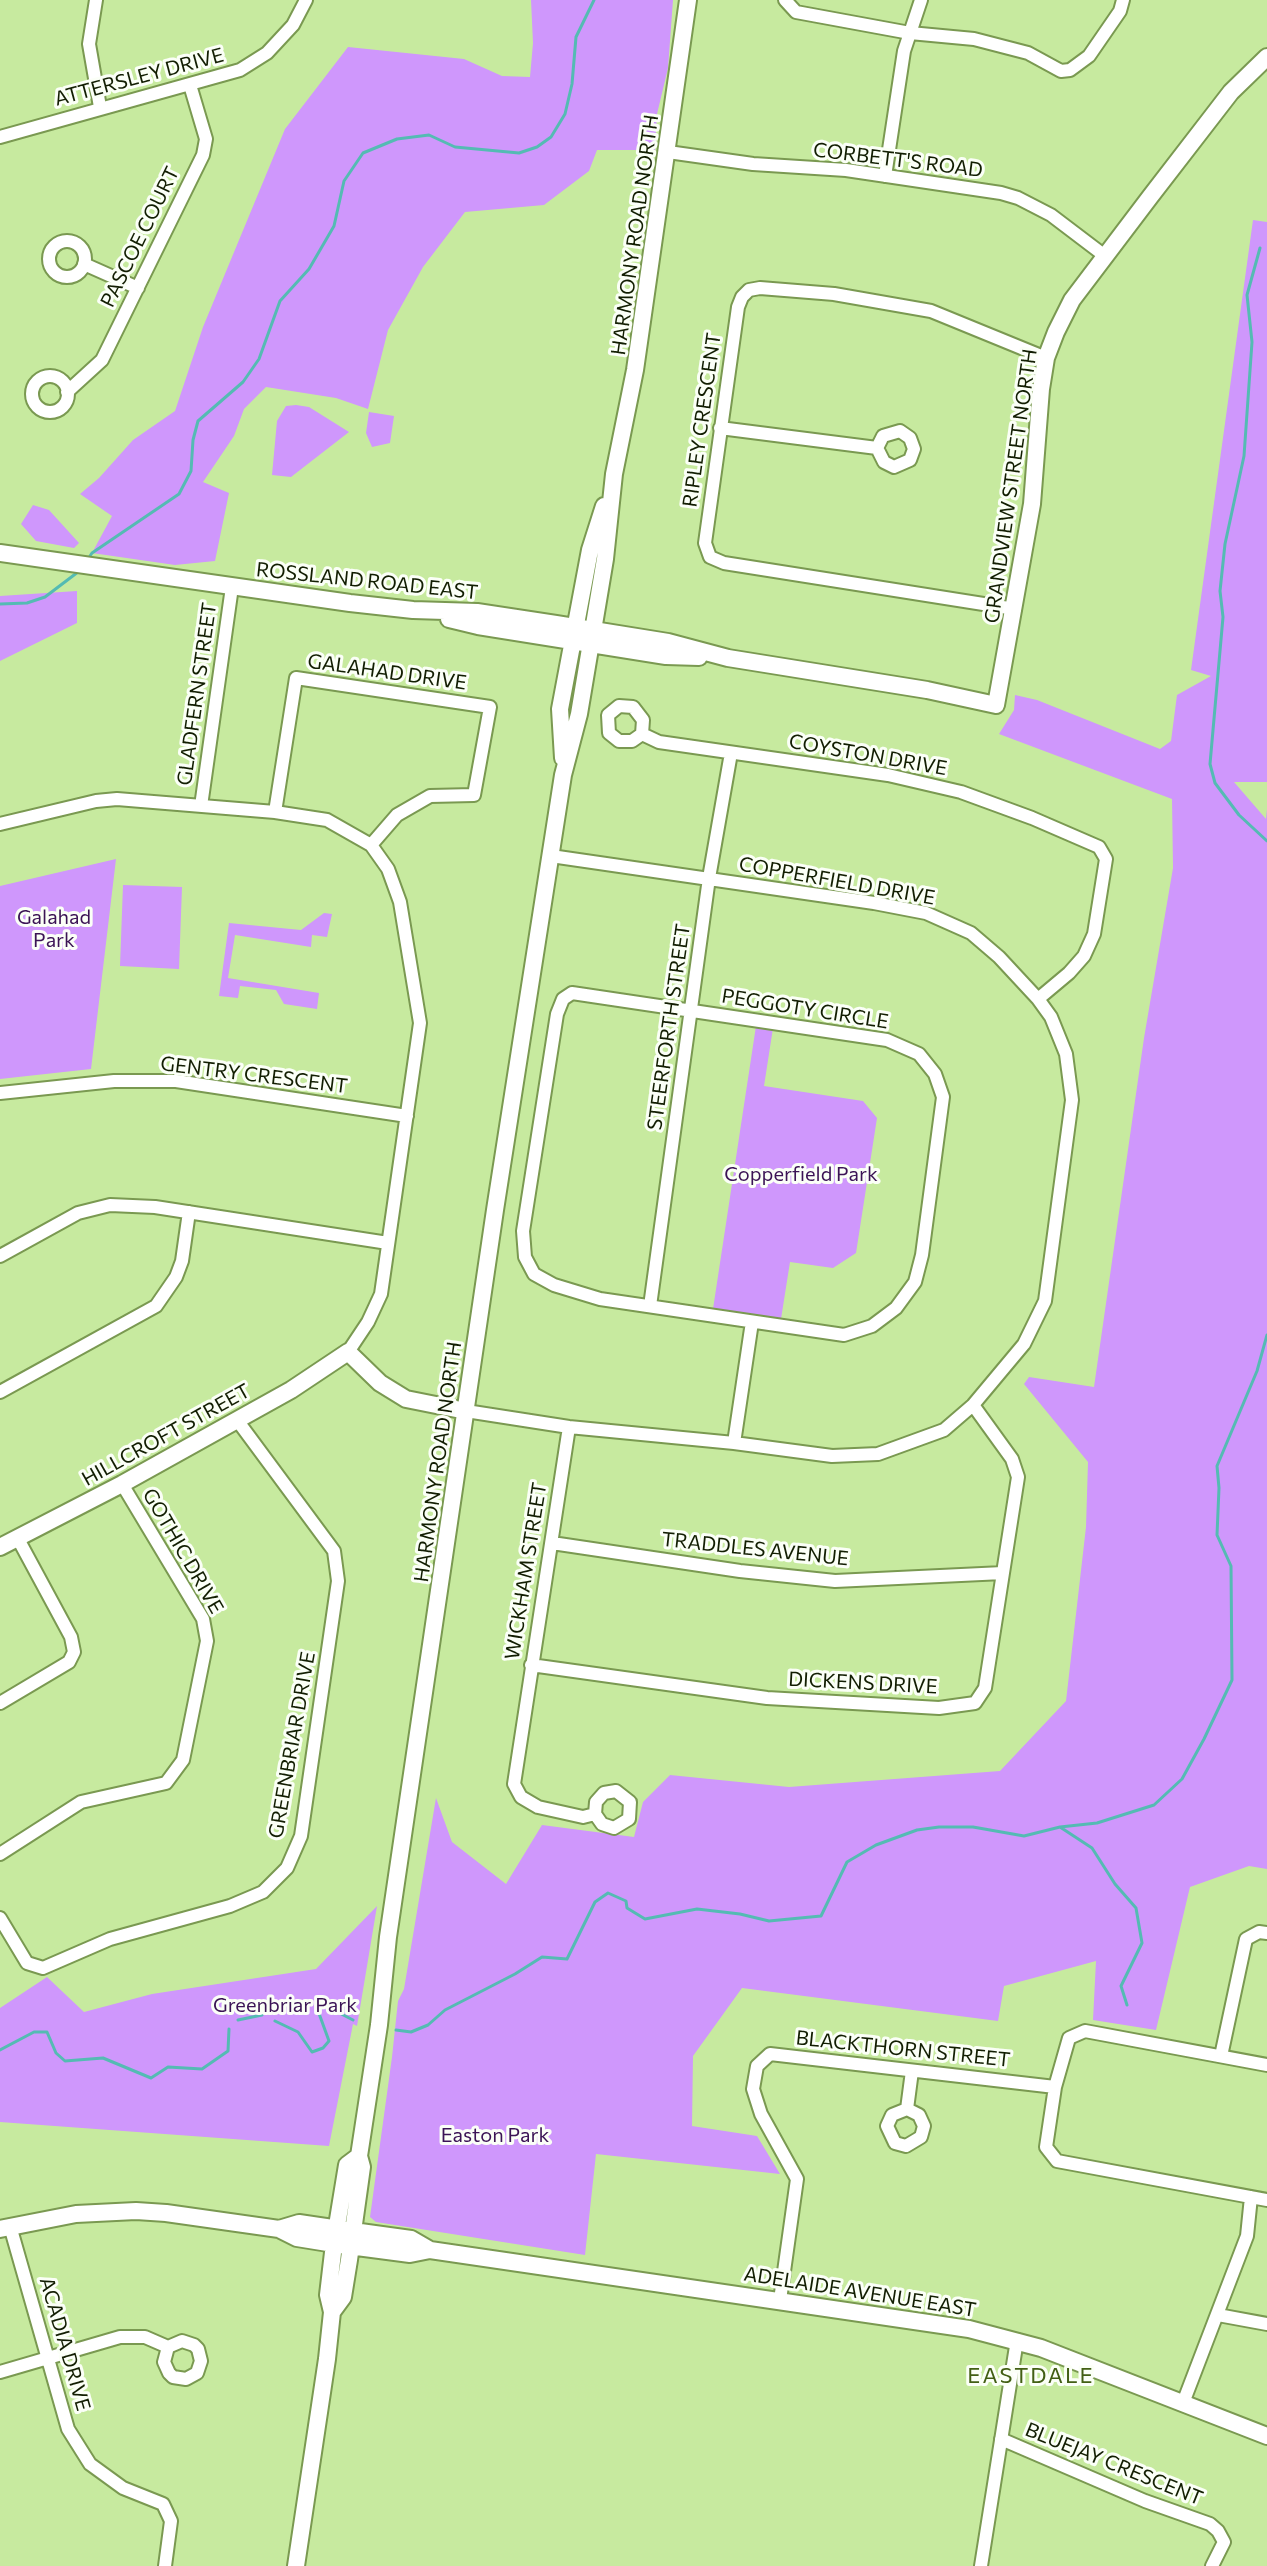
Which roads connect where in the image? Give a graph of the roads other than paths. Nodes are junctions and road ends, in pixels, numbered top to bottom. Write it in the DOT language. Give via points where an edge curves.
graph roads {
  1 [pos="96,0"];
  2 [pos="306,0"];
  3 [pos="688,0"];
  4 [pos="785,0"];
  5 [pos="921,0"];
  6 [pos="1123,0"];
  7 [pos="910,33"];
  8 [pos="1267,57"];
  9 [pos="190,85"];
  10 [pos="100,107"];
  11 [pos="0,137"];
  12 [pos="668,152"];
  13 [pos="885,176"];
  14 [pos="1105,256"];
  15 [pos="84,264"];
  16 [pos="138,288"];
  17 [pos="1046,358"];
  18 [pos="67,392"];
  19 [pos="720,428"];
  20 [pos="877,448"];
  21 [pos="614,474"];
  22 [pos="0,553"];
  23 [pos="232,587"];
  24 [pos="1015,609"];
  25 [pos="574,634"];
  26 [pos="592,637"];
  27 [pos="996,705"];
  28 [pos="642,734"];
  29 [pos="731,753"];
  30 [pos="563,775"];
  31 [pos="201,806"];
  32 [pos="275,812"];
  33 [pos="0,824"];
  34 [pos="371,845"];
  35 [pos="551,856"];
  36 [pos="709,878"];
  37 [pos="1038,999"];
  38 [pos="692,1012"];
  39 [pos="0,1093"];
  40 [pos="407,1116"];
  41 [pos="189,1212"];
  42 [pos="388,1243"];
  43 [pos="0,1256"];
  44 [pos="650,1306"];
  45 [pos="752,1322"];
  46 [pos="348,1352"];
  47 [pos="0,1392"];
  48 [pos="973,1405"];
  49 [pos="466,1411"];
  50 [pos="237,1420"];
  51 [pos="569,1427"];
  52 [pos="734,1443"];
  53 [pos="122,1484"];
  54 [pos="17,1537"];
  55 [pos="552,1543"];
  56 [pos="0,1547"];
  57 [pos="1003,1573"];
  58 [pos="531,1665"];
  59 [pos="0,1703"];
  60 [pos="595,1814"];
  61 [pos="0,1854"];
  62 [pos="0,1918"];
  63 [pos="1267,1933"];
  64 [pos="1221,2056"];
  65 [pos="1267,2065"];
  66 [pos="912,2071"];
  67 [pos="1055,2087"];
  68 [pos="907,2109"];
  69 [pos="1251,2197"];
  70 [pos="1267,2200"];
  71 [pos="5,2227"];
  72 [pos="344,2237"];
  73 [pos="780,2300"];
  74 [pos="1218,2315"];
  75 [pos="1267,2324"];
  76 [pos="1017,2340"];
  77 [pos="168,2347"];
  78 [pos="48,2359"];
  79 [pos="0,2372"];
  80 [pos="1183,2403"];
  81 [pos="1267,2436"];
  82 [pos="1001,2439"];
  83 [pos="165,2566"];
  84 [pos="296,2566"];
  85 [pos="981,2566"];
  86 [pos="1212,2566"];
  1 -- 10 [label="street" via="89,44"];
  2 -- 9 [label="street, ATTERSLEY DRIVE" via="293,25 267,53 240,70"];
  3 -- 12 [label="main road, HARMONY ROAD NORTH"];
  4 -- 7 [label="street" via="796,12"];
  5 -- 7 [label="street"];
  6 -- 7 [label="street" via="1089,56 1070,70 974,39"];
  7 -- 13 [label="street"];
  8 -- 14 [label="main road, GRANDVIEW STREET NORTH" via="1231,92"];
  9 -- 10 [label="street, ATTERSLEY DRIVE"];
  9 -- 16 [label="street, PASCOE COURT" via="205,149"];
  10 -- 11 [label="street, ATTERSLEY DRIVE"];
  12 -- 13 [label="street, CORBETT'S ROAD"];
  12 -- 21 [label="main road, HARMONY ROAD NORTH"];
  13 -- 14 [label="street, CORBETT'S ROAD" via="1018,198 1051,215"];
  14 -- 17 [label="main road, GRANDVIEW STREET NORTH" via="1063,315"];
  15 -- 16 [label="street"];
  16 -- 18 [label="street, PASCOE COURT" via="102,360"];
  17 -- 19 [label="street, RIPLEY CRESCENT" via="931,311 834,294 749,290 738,307"];
  17 -- 24 [label="main road, GRANDVIEW STREET NORTH" via="1032,504"];
  19 -- 20 [label="street"];
  19 -- 24 [label="street, RIPLEY CRESCENT" via="705,543 716,561"];
  21 -- 25 [label="main road, HARMONY ROAD NORTH" via="590,550"];
  21 -- 26 [label="main road, HARMONY ROAD NORTH"];
  22 -- 23 [label="main road, ROSSLAND ROAD EAST"];
  23 -- 25 [label="main road, ROSSLAND ROAD EAST" via="413,610 477,612"];
  23 -- 31 [label="street, GLADFERN STREET"];
  24 -- 27 [label="main road, GRANDVIEW STREET NORTH"];
  25 -- 26 [label="main road, ROSSLAND ROAD EAST"];
  25 -- 30 [label="main road, HARMONY ROAD NORTH" via="560,709"];
  26 -- 27 [label="main road, ROSSLAND ROAD EAST" via="668,642 728,658"];
  26 -- 30 [label="main road, HARMONY ROAD NORTH"];
  28 -- 29 [label="street, COYSTON DRIVE" via="659,742"];
  29 -- 36 [label="street, STEERFORTH STREET"];
  29 -- 37 [label="street, COYSTON DRIVE" via="888,775 961,792 1099,847 1106,859 1094,934 1084,956"];
  30 -- 35 [label="main road, HARMONY ROAD NORTH"];
  31 -- 32 [label="street"];
  31 -- 33 [label="street" via="117,799"];
  32 -- 34 [label="street" via="327,820"];
  32 -- 34 [label="street, GALAHAD DRIVE" via="296,678 490,707 474,795 430,796 397,815"];
  34 -- 40 [label="street" via="388,869 400,902 420,1023"];
  35 -- 36 [label="street, COPPERFIELD DRIVE"];
  35 -- 49 [label="main road, HARMONY ROAD NORTH"];
  36 -- 37 [label="street, COPPERFIELD DRIVE" via="926,913 971,933"];
  36 -- 38 [label="street, STEERFORTH STREET"];
  37 -- 48 [label="street, COPPERFIELD DRIVE" via="1066,1054 1072,1100 1045,1301 1024,1344"];
  38 -- 44 [label="street, STEERFORTH STREET"];
  38 -- 44 [label="street, PEGGOTY CIRCLE" via="572,993 563,999 523,1231 525,1257 534,1274 600,1299"];
  38 -- 45 [label="street, PEGGOTY CIRCLE" via="887,1040 919,1054 935,1074 943,1097 922,1255 915,1282 896,1308 872,1326 844,1335"];
  39 -- 40 [label="street, GENTRY CRESCENT" via="114,1081 176,1081"];
  40 -- 42 [label="street"];
  41 -- 42 [label="street"];
  41 -- 43 [label="street" via="133,1204 92,1209"];
  41 -- 47 [label="street" via="182,1261 156,1306"];
  42 -- 46 [label="street" via="381,1294"];
  44 -- 45 [label="street, PEGGOTY CIRCLE"];
  45 -- 52 [label="street"];
  46 -- 49 [label="main road" via="406,1399"];
  46 -- 50 [label="main road, HILLCROFT STREET"];
  48 -- 52 [label="street, COPPERFIELD DRIVE" via="944,1430 878,1454 832,1456"];
  48 -- 57 [label="street, DICKENS DRIVE" via="1012,1459 1018,1477"];
  49 -- 51 [label="street, COPPERFIELD DRIVE"];
  49 -- 72 [label="main road, HARMONY ROAD NORTH" via="359,2156 362,2167"];
  50 -- 53 [label="main road, HILLCROFT STREET"];
  50 -- 62 [label="street, GREENBRIAR DRIVE" via="334,1551 338,1581 301,1836 287,1868 263,1892 230,1906 110,1939 43,1968 27,1963"];
  51 -- 52 [label="street, COPPERFIELD DRIVE"];
  51 -- 55 [label="street, WICKHAM STREET"];
  53 -- 54 [label="main road, HILLCROFT STREET"];
  53 -- 61 [label="street, GOTHIC DRIVE" via="203,1619 207,1641 183,1760 166,1783 81,1802"];
  54 -- 56 [label="main road, HILLCROFT STREET"];
  54 -- 59 [label="street" via="74,1652 69,1662"];
  55 -- 57 [label="street, TRADDLES AVENUE" via="835,1581"];
  55 -- 58 [label="street, WICKHAM STREET"];
  57 -- 58 [label="street, DICKENS DRIVE" via="985,1688 975,1703 939,1708 767,1698"];
  58 -- 60 [label="street, WICKHAM STREET" via="514,1784 521,1797 538,1807 583,1817"];
  63 -- 64 [label="street" via="1246,1939"];
  64 -- 65 [label="street"];
  64 -- 67 [label="street" via="1085,2031 1069,2038"];
  66 -- 67 [label="street, BLACKTHORN STREET"];
  66 -- 68 [label="street"];
  66 -- 73 [label="street, BLACKTHORN STREET" via="770,2054 757,2066 753,2089 761,2114 797,2179"];
  67 -- 69 [label="street" via="1046,2147 1057,2161"];
  69 -- 70 [label="street"];
  69 -- 74 [label="street" via="1247,2236"];
  71 -- 72 [label="main road, ADELAIDE AVENUE EAST" via="76,2214 136,2211 279,2229 297,2238"];
  71 -- 78 [label="street, ACADIA DRIVE"];
  72 -- 73 [label="main road, ADELAIDE AVENUE EAST" via="411,2239 430,2250"];
  72 -- 84 [label="main road, HARMONY ROAD NORTH" via="343,2297 332,2312"];
  73 -- 76 [label="main road, ADELAIDE AVENUE EAST"];
  74 -- 75 [label="street"];
  74 -- 80 [label="street"];
  76 -- 80 [label="main road, ADELAIDE AVENUE EAST"];
  76 -- 82 [label="street"];
  77 -- 78 [label="street" via="145,2337 120,2337"];
  78 -- 79 [label="street"];
  78 -- 83 [label="street, ACADIA DRIVE" via="68,2429 90,2464 123,2488 163,2504 171,2521"];
  80 -- 81 [label="main road, ADELAIDE AVENUE EAST"];
  82 -- 85 [label="street"];
  82 -- 86 [label="street, BLUEJAY CRESCENT" via="1210,2524 1224,2542"];
}
